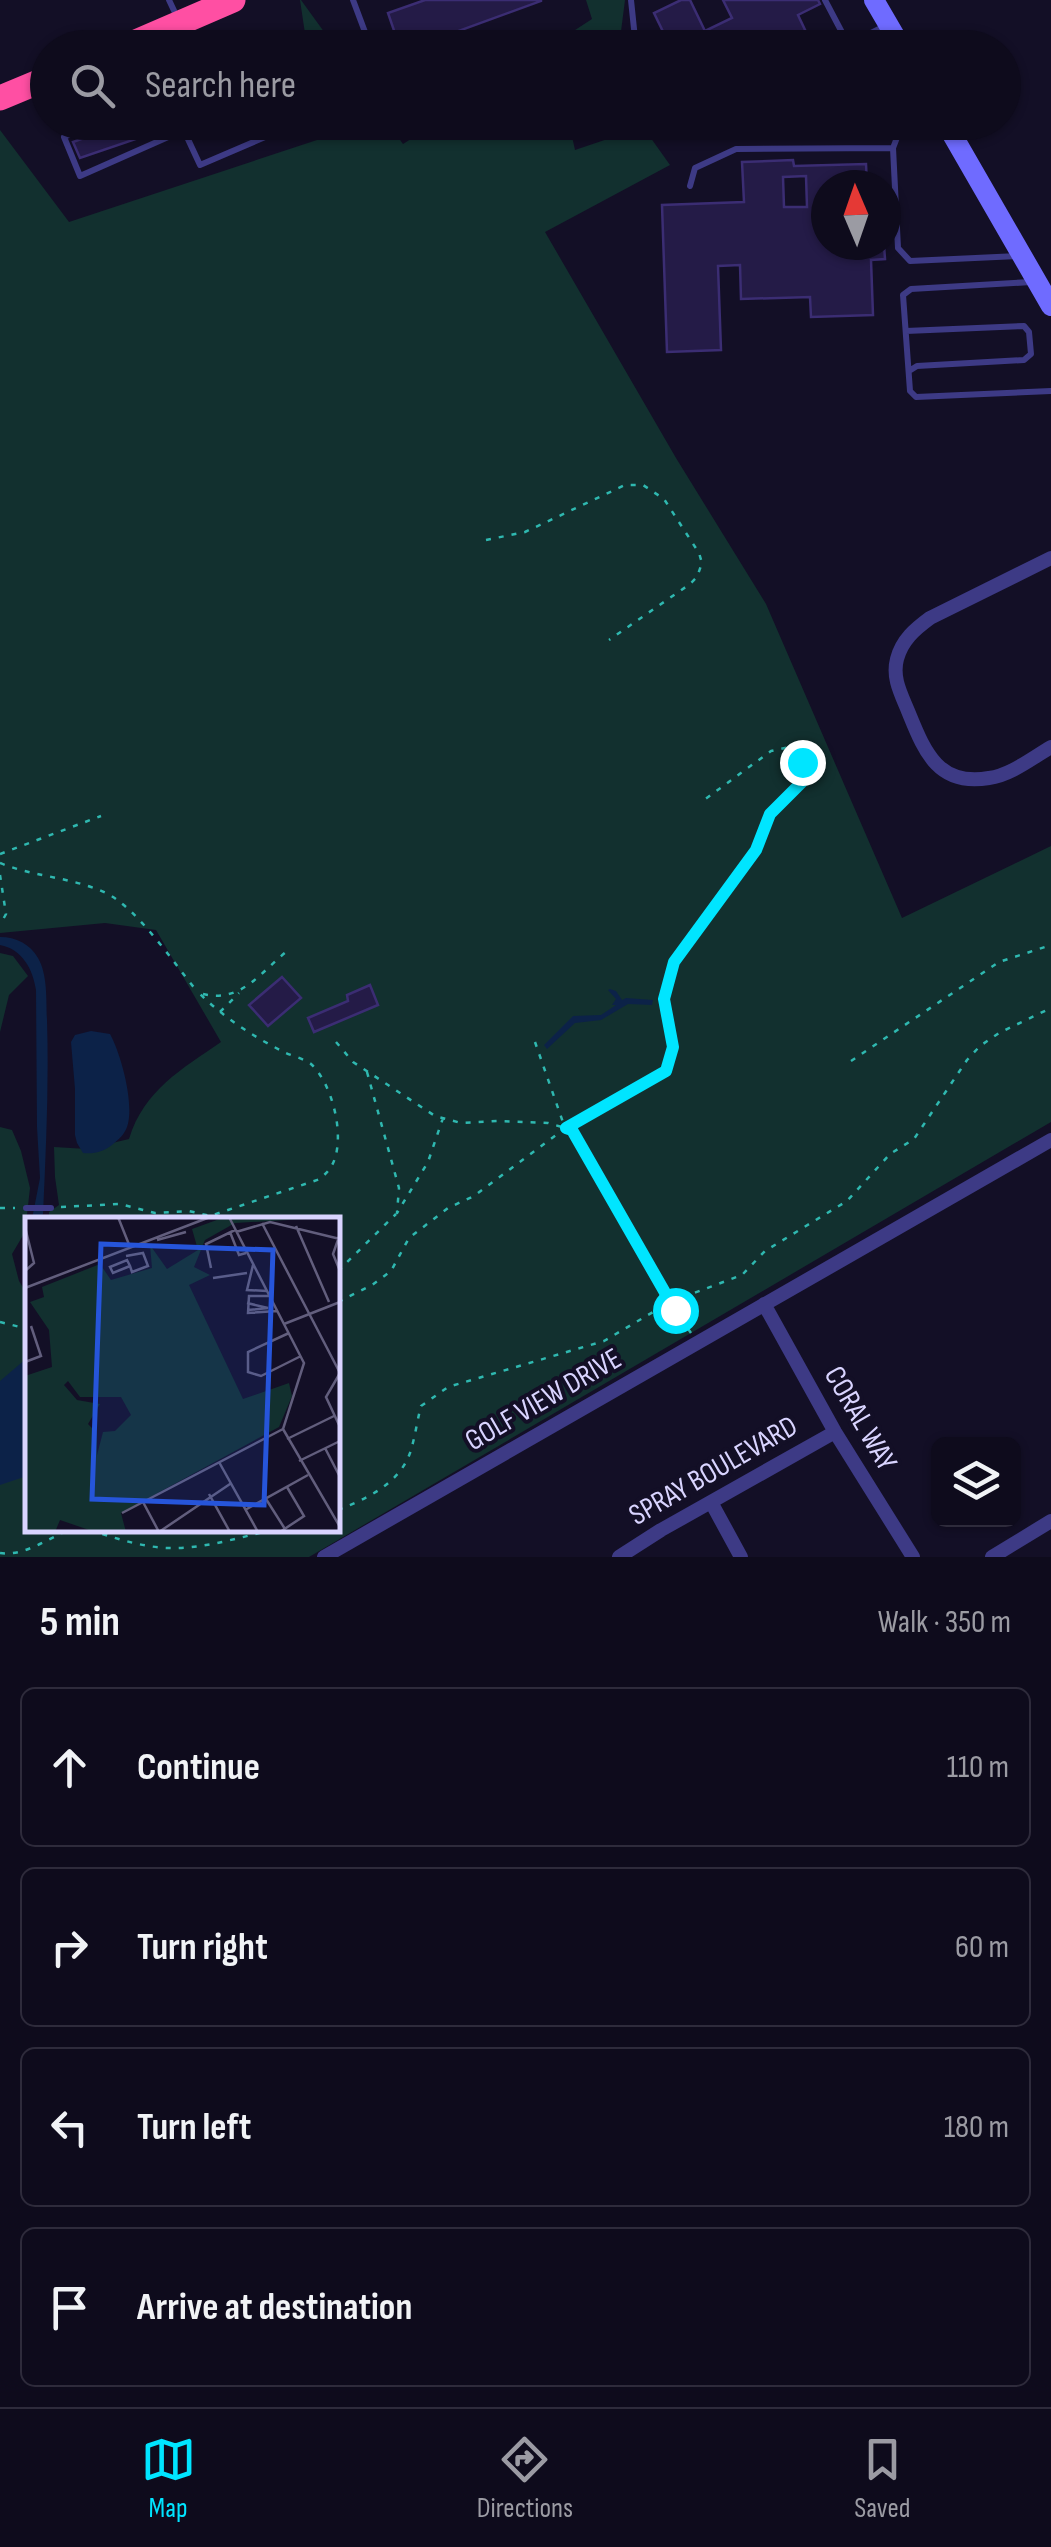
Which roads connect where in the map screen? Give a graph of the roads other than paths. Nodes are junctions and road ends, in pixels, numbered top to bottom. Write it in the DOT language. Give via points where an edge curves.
graph roads {
  1 [pos="232,0"];
  2 [pos="353,0"];
  3 [pos="631,0"];
  4 [pos="826,0"];
  5 [pos="874,0"];
  6 [pos="888,24"];
  7 [pos="160,30"];
  8 [pos="364,30"];
  9 [pos="634,30"];
  10 [pos="841,30"];
  11 [pos="876,30"];
  12 [pos="892,30"];
  13 [pos="30,86"];
  14 [pos="0,98"];
  15 [pos="65,140"];
  16 [pos="153,140"];
  17 [pos="188,140"];
  18 [pos="258,140"];
  19 [pos="896,140"];
  20 [pos="955,140"];
  21 [pos="893,148"];
  22 [pos="690,186"];
  23 [pos="1022,256"];
  24 [pos="1037,281"];
  25 [pos="1051,306"];
  26 [pos="906,330"];
  27 [pos="908,372"];
  28 [pos="1051,391"];
  29 [pos="1051,558"];
  30 [pos="1051,747"];
  31 [pos="1051,1140"];
  32 [pos="26,1208"];
  33 [pos="51,1208"];
  34 [pos="764,1304"];
  35 [pos="835,1432"];
  36 [pos="711,1502"];
  37 [pos="1051,1522"];
  38 [pos="324,1557"];
  39 [pos="619,1557"];
  40 [pos="741,1557"];
  41 [pos="912,1557"];
  42 [pos="992,1557"];
  1 -- 7 [label="highway"];
  2 -- 8 [label="lane"];
  3 -- 9 [label="lane"];
  4 -- 10 [label="lane"];
  5 -- 6 [label="street"];
  6 -- 11 [label="lane"];
  6 -- 12 [label="street"];
  13 -- 14 [label="highway"];
  15 -- 16 [label="lane" via="80,176"];
  17 -- 18 [label="lane" via="200,165"];
  19 -- 21 [label="lane"];
  20 -- 23 [label="street"];
  21 -- 22 [label="lane" via="736,148 694,168"];
  21 -- 23 [label="lane" via="898,248 910,260"];
  23 -- 24 [label="street"];
  24 -- 25 [label="street"];
  24 -- 26 [label="lane" via="911,288 903,296"];
  26 -- 27 [label="lane"];
  26 -- 27 [label="lane" via="1024,326 1031,354"];
  27 -- 28 [label="lane" via="916,397"];
  29 -- 30 [label="street" via="917,628 904,641 895,678 924,752 952,775 989,778"];
  31 -- 34 [label="street, GOLF VIEW DRIVE"];
  32 -- 33 [label="lane"];
  34 -- 35 [label="street, CORAL WAY"];
  34 -- 38 [label="street, GOLF VIEW DRIVE"];
  35 -- 36 [label="street, SPRAY BOULEVARD"];
  35 -- 41 [label="street, CORAL WAY"];
  36 -- 39 [label="street, SPRAY BOULEVARD"];
  36 -- 40 [label="street"];
  37 -- 42 [label="street"];
}
